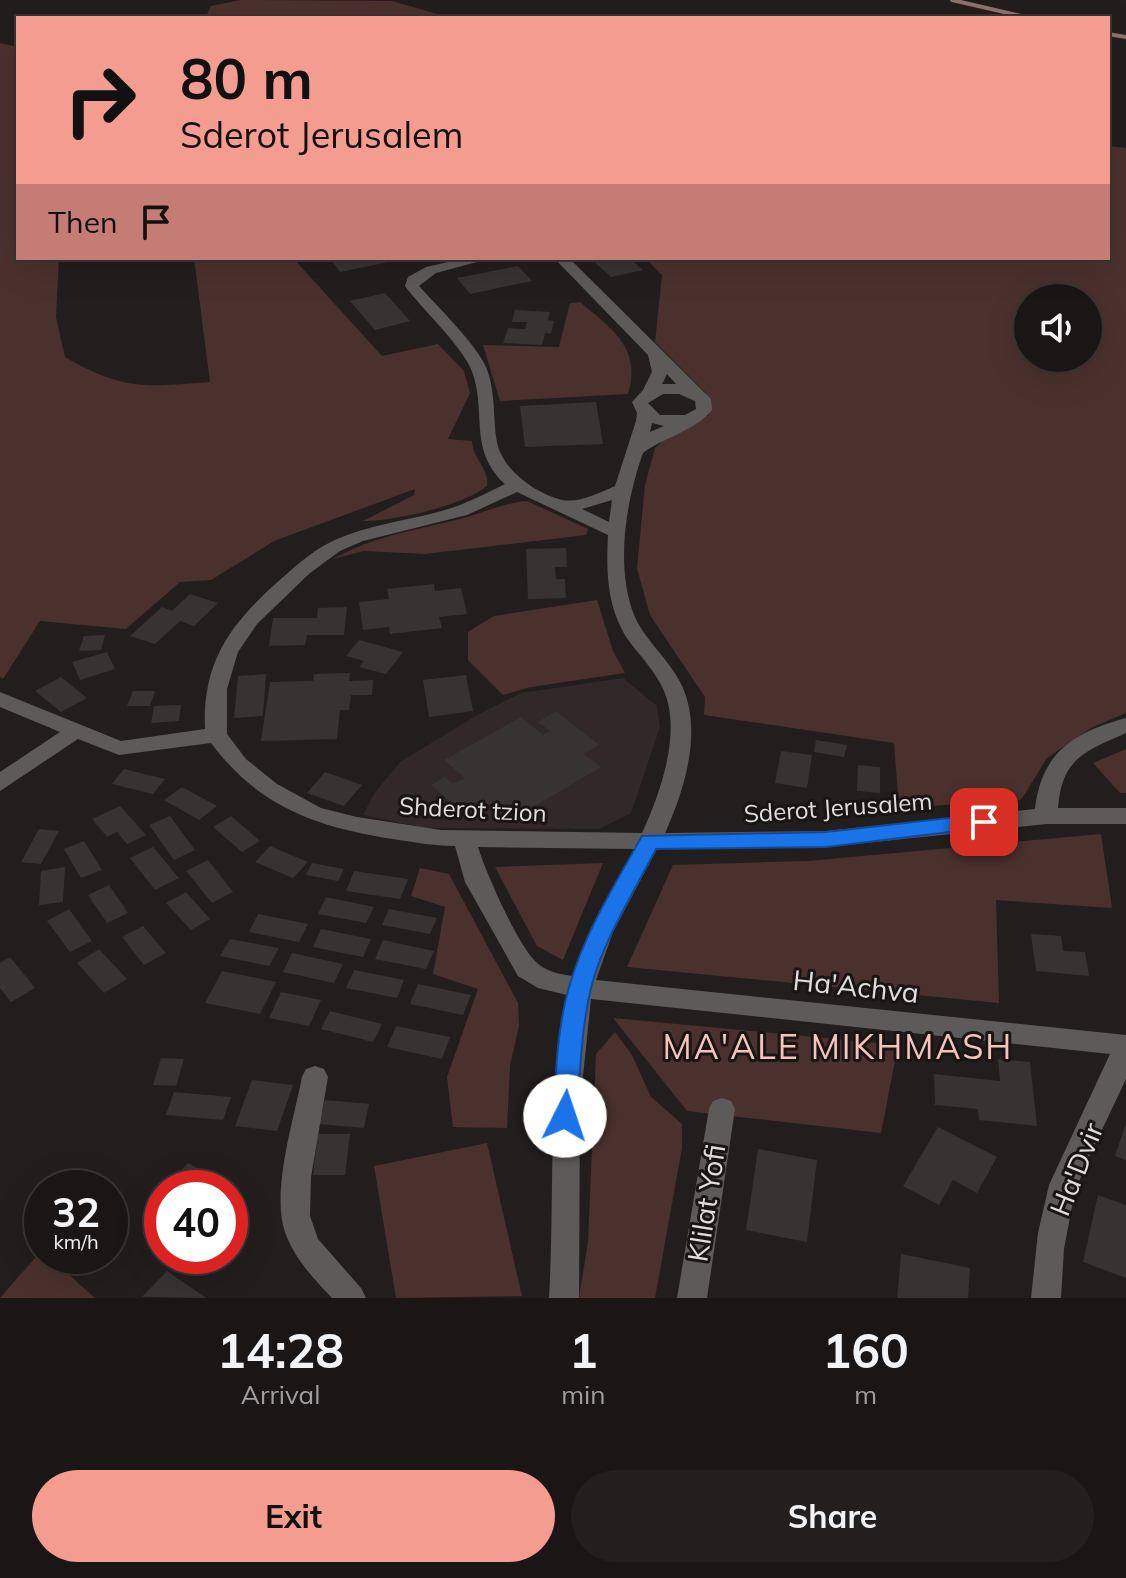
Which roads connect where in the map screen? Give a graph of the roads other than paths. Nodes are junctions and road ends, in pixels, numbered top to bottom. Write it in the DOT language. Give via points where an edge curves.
graph roads {
  1 [pos="476,260"];
  2 [pos="563,260"];
  3 [pos="655,354"];
  4 [pos="650,393"];
  5 [pos="697,394"];
  6 [pos="645,413"];
  7 [pos="692,419"];
  8 [pos="638,449"];
  9 [pos="517,485"];
  10 [pos="624,489"];
  11 [pos="560,504"];
  12 [pos="618,533"];
  13 [pos="0,699"];
  14 [pos="1126,725"];
  15 [pos="74,732"];
  16 [pos="216,735"];
  17 [pos="0,783"];
  18 [pos="1046,816"];
  19 [pos="1126,816"];
  20 [pos="463,836"];
  21 [pos="650,841"];
  22 [pos="580,988"];
  23 [pos="1126,1045"];
  24 [pos="315,1077"];
  25 [pos="722,1109"];
  26 [pos="351,1298"];
  27 [pos="564,1298"];
  28 [pos="692,1298"];
  29 [pos="1046,1298"];
  1 -- 9 [label="street" via="431,270 412,286 477,364 487,393 490,450"];
  2 -- 3 [label="street"];
  3 -- 4 [label="street" via="660,372"];
  3 -- 5 [label="street"];
  4 -- 5 [label="street" via="669,388"];
  4 -- 6 [label="street" via="640,402"];
  5 -- 7 [label="street" via="704,410"];
  6 -- 7 [label="street" via="661,420"];
  6 -- 8 [label="street"];
  7 -- 8 [label="street" via="664,429"];
  8 -- 10 [label="street"];
  9 -- 11 [label="street"];
  9 -- 16 [label="street" via="459,512 341,543 297,574 231,644 214,693"];
  10 -- 11 [label="street" via="591,503"];
  10 -- 12 [label="street"];
  11 -- 12 [label="street"];
  12 -- 21 [label="street" via="621,606 674,689 681,712 676,764"];
  13 -- 15 [label="street"];
  14 -- 18 [label="street" via="1056,764 1047,782"];
  15 -- 16 [label="street" via="119,748"];
  15 -- 17 [label="street"];
  16 -- 20 [label="street, Shderot tzion" via="238,764 269,789 314,814 402,833"];
  18 -- 19 [label="street, Sderot Jerusalem"];
  18 -- 21 [label="street, Sderot Jerusalem" via="826,839"];
  20 -- 21 [label="street, Shderot tzion"];
  20 -- 22 [label="street, Ha'Achva" via="477,882 527,969 547,981"];
  21 -- 22 [label="street" via="595,945"];
  22 -- 23 [label="street, Ha'Achva"];
  22 -- 27 [label="street" via="565,1116"];
  23 -- 29 [label="street, Ha'Dvir" via="1109,1092 1069,1170 1054,1219"];
  24 -- 26 [label="street" via="298,1178 298,1229"];
  25 -- 28 [label="street, Klilat Yofi"];
}
